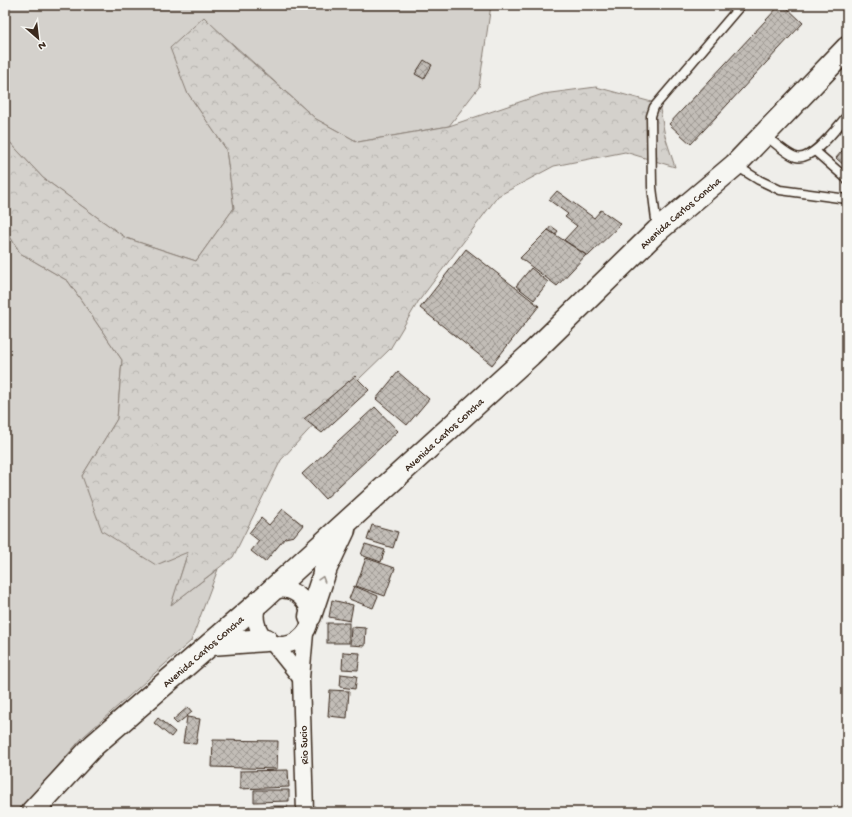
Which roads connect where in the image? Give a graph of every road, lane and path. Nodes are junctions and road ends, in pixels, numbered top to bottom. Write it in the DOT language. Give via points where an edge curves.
graph roads {
  1 [pos="741,5"];
  2 [pos="846,53"];
  3 [pos="847,116"];
  4 [pos="765,135"];
  5 [pos="815,151"];
  6 [pos="735,165"];
  7 [pos="847,179"];
  8 [pos="847,200"];
  9 [pos="657,231"];
  10 [pos="350,518"];
  11 [pos="261,600"];
  12 [pos="308,624"];
  13 [pos="270,641"];
  14 [pos="211,644"];
  15 [pos="301,678"];
  16 [pos="32,812"];
  17 [pos="305,812"];
  1 -- 9 [label="lane" via="654,106 651,116 652,187"];
  2 -- 4 [label="street, Avenida Carlos Concha"];
  3 -- 5 [label="lane"];
  4 -- 5 [label="lane" via="795,157 803,157"];
  4 -- 6 [label="street, Avenida Carlos Concha"];
  5 -- 7 [label="lane"];
  6 -- 8 [label="lane" via="780,190"];
  6 -- 9 [label="street, Avenida Carlos Concha"];
  9 -- 10 [label="street, Avenida Carlos Concha" via="530,355"];
  10 -- 11 [label="street, Avenida Carlos Concha"];
  12 -- 10 [label="street, one-way" via="326,568"];
  11 -- 12 [label="street" via="272,591 293,591 308,605"];
  11 -- 13 [label="street" via="255,611 256,623 261,634"];
  11 -- 14 [label="street, Avenida Carlos Concha"];
  12 -- 13 [label="street" via="300,638 288,644"];
  12 -- 15 [label="street, Rio Sucio"];
  13 -- 14 [label="street"];
  13 -- 15 [label="street"];
  14 -- 16 [label="street, Avenida Carlos Concha" via="94,745"];
  15 -- 17 [label="street, Rio Sucio"];
}
